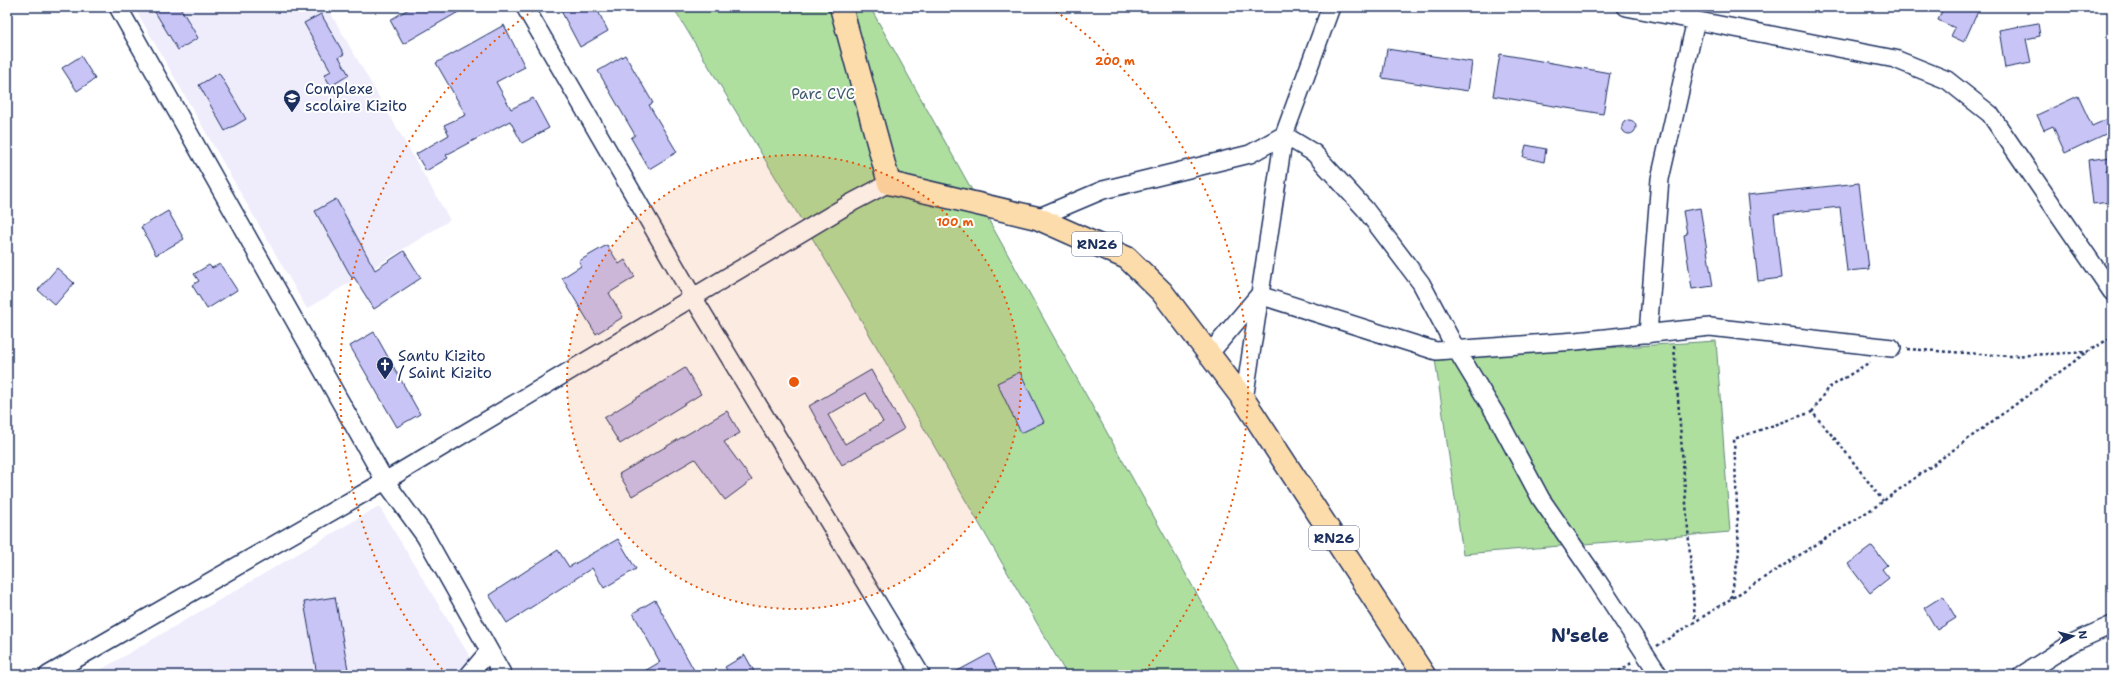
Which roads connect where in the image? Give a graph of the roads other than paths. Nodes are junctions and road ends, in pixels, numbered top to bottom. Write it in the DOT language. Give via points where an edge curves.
graph roads {
  1 [pos="118,7"];
  2 [pos="525,7"];
  3 [pos="841,7"];
  4 [pos="1331,7"];
  5 [pos="1626,7"];
  6 [pos="1696,20"];
  7 [pos="1284,135"];
  8 [pos="889,184"];
  9 [pos="1037,218"];
  10 [pos="2112,292"];
  11 [pos="1258,295"];
  12 [pos="693,297"];
  13 [pos="1648,334"];
  14 [pos="1892,348"];
  15 [pos="1456,349"];
  16 [pos="1210,354"];
  17 [pos="1244,400"];
  18 [pos="385,481"];
  19 [pos="2112,625"];
  20 [pos="489,651"];
  21 [pos="48,675"];
  22 [pos="470,675"];
  23 [pos="503,675"];
  24 [pos="921,675"];
  25 [pos="1424,675"];
  26 [pos="1658,675"];
  27 [pos="2022,675"];
  1 -- 18 [label="street"];
  2 -- 12 [label="street"];
  3 -- 8 [label="main road"];
  4 -- 7 [label="street"];
  5 -- 6 [label="street"];
  6 -- 10 [label="street" via="1895,59 1947,80 1990,114"];
  6 -- 13 [label="street" via="1660,179"];
  7 -- 9 [label="street" via="1250,154 1103,190"];
  7 -- 11 [label="street"];
  7 -- 15 [label="street" via="1314,153 1366,209 1421,284"];
  8 -- 9 [label="main road, RN26"];
  8 -- 12 [label="street" via="851,203"];
  9 -- 16 [label="main road, RN26" via="1127,258 1162,292"];
  11 -- 15 [label="street" via="1436,351"];
  11 -- 16 [label="street"];
  11 -- 17 [label="street"];
  12 -- 18 [label="street"];
  12 -- 24 [label="street"];
  13 -- 14 [label="street" via="1710,327"];
  13 -- 15 [label="street"];
  15 -- 26 [label="street" via="1496,415 1541,499"];
  16 -- 17 [label="main road, RN26"];
  17 -- 25 [label="main road, RN26"];
  18 -- 20 [label="street" via="425,536"];
  18 -- 21 [label="street"];
  19 -- 27 [label="street" via="2072,643"];
  20 -- 22 [label="street"];
  20 -- 23 [label="street"];
}
